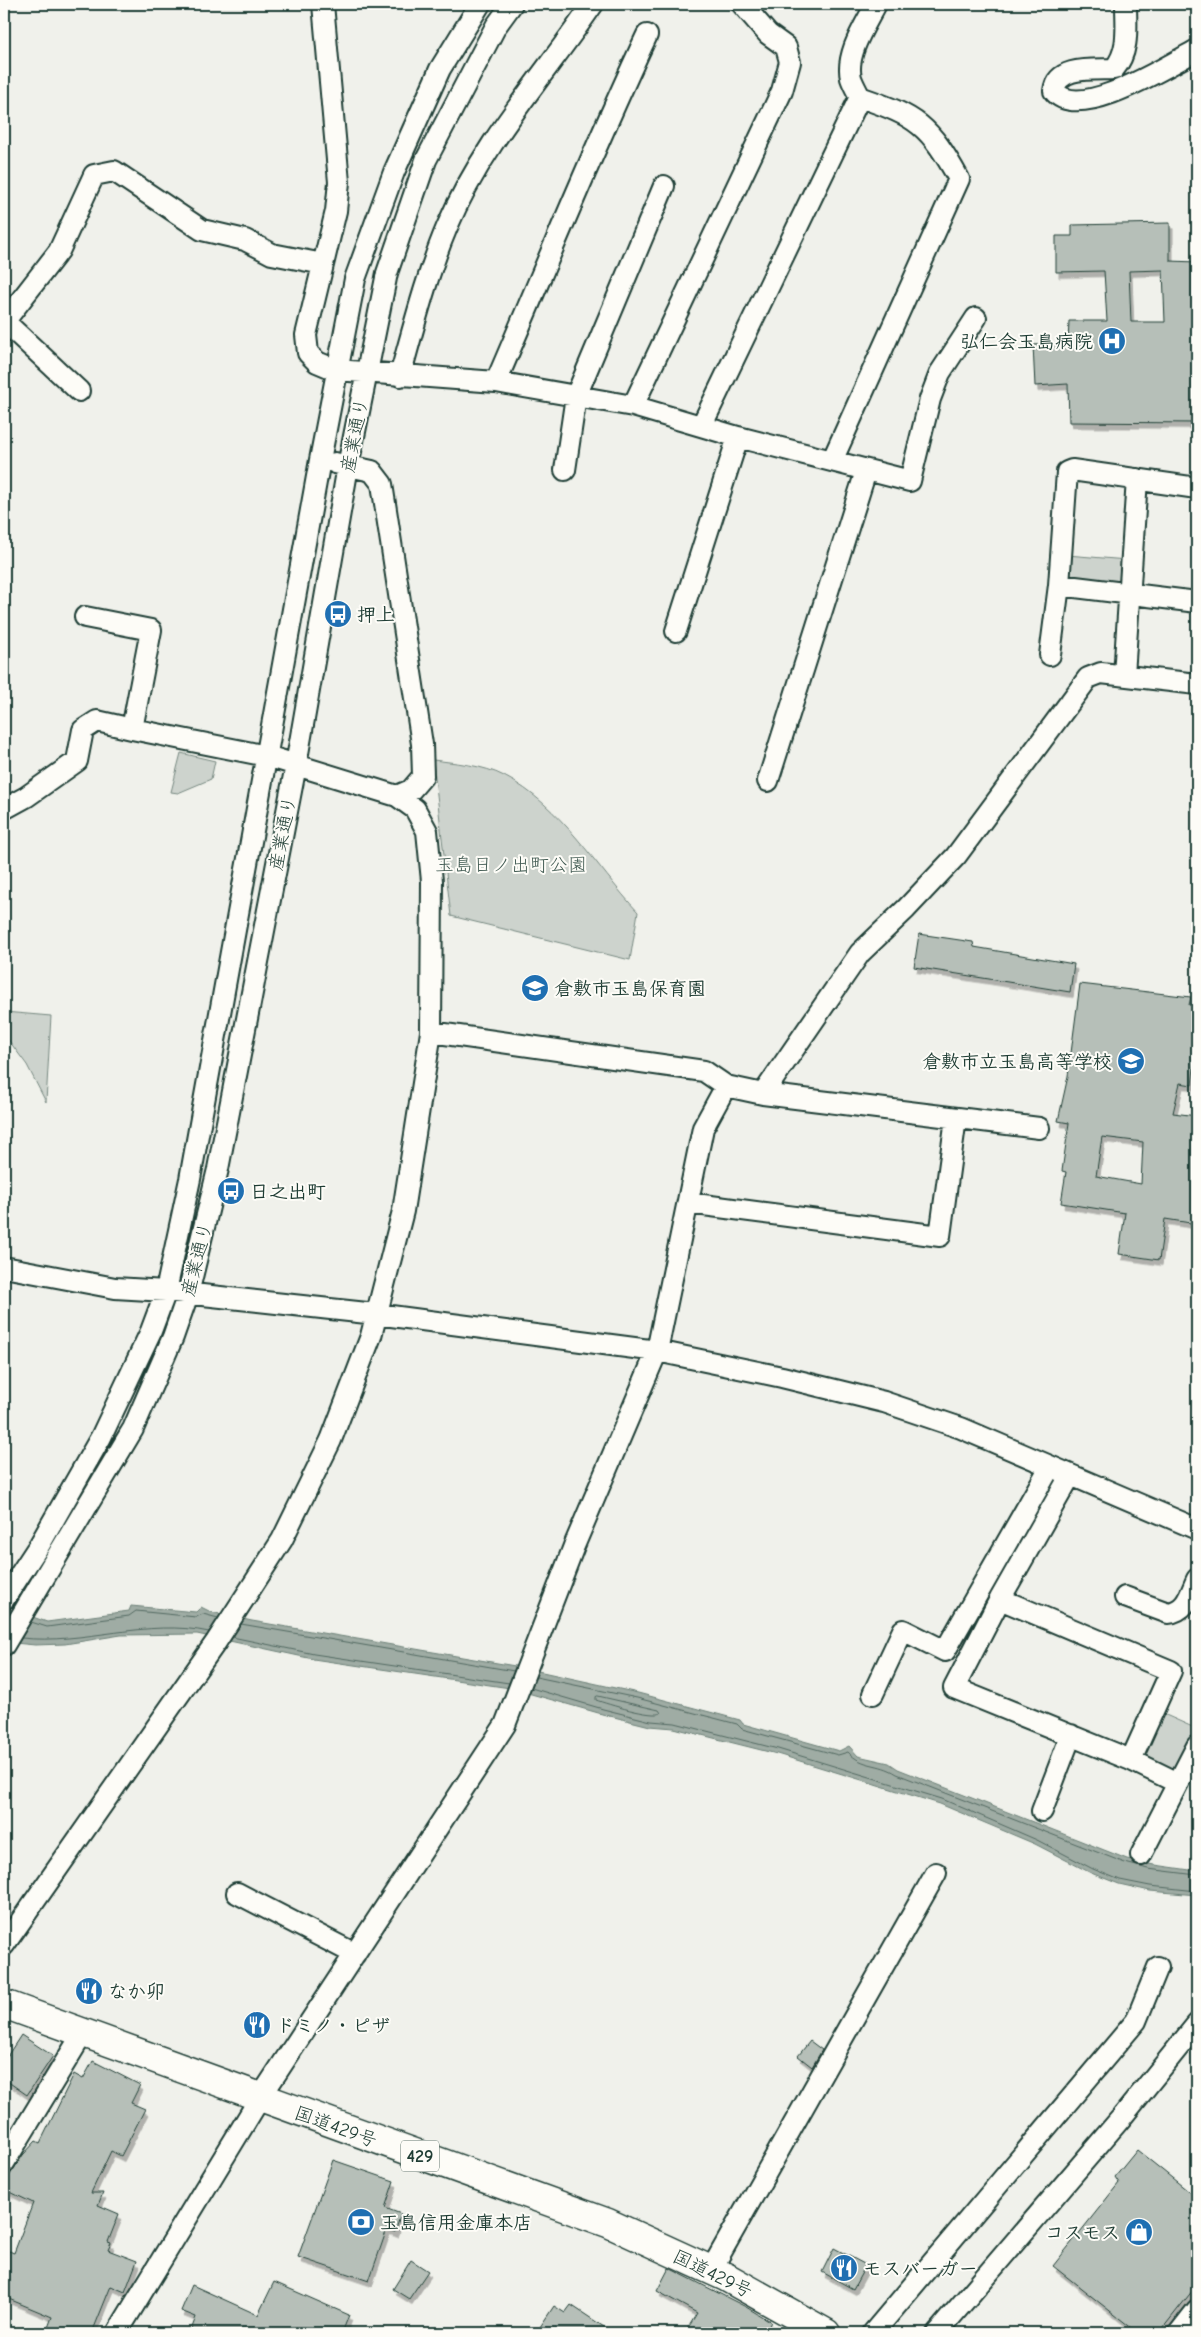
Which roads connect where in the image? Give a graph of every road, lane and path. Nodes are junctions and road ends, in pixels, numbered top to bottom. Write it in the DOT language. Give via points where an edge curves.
graph roads {
  1 [pos="323,4"];
  2 [pos="512,4"];
  3 [pos="593,4"];
  4 [pos="742,4"];
  5 [pos="876,4"];
  6 [pos="1126,4"];
  7 [pos="473,6"];
  8 [pos="647,35"];
  9 [pos="1197,50"];
  10 [pos="860,97"];
  11 [pos="664,186"];
  12 [pos="323,264"];
  13 [pos="976,318"];
  14 [pos="4,322"];
  15 [pos="336,370"];
  16 [pos="366,373"];
  17 [pos="400,376"];
  18 [pos="496,382"];
  19 [pos="80,391"];
  20 [pos="576,396"];
  21 [pos="633,406"];
  22 [pos="702,425"];
  23 [pos="738,437"];
  24 [pos="320,460"];
  25 [pos="832,461"];
  26 [pos="348,466"];
  27 [pos="566,470"];
  28 [pos="866,471"];
  29 [pos="1137,479"];
  30 [pos="1197,488"];
  31 [pos="1059,585"];
  32 [pos="1129,594"];
  33 [pos="1197,602"];
  34 [pos="85,617"];
  35 [pos="676,631"];
  36 [pos="1050,655"];
  37 [pos="1124,675"];
  38 [pos="1197,684"];
  39 [pos="132,729"];
  40 [pos="267,756"];
  41 [pos="296,765"];
  42 [pos="768,781"];
  43 [pos="397,796"];
  44 [pos="4,809"];
  45 [pos="431,1032"];
  46 [pos="726,1086"];
  47 [pos="763,1094"];
  48 [pos="956,1118"];
  49 [pos="1039,1128"];
  50 [pos="688,1203"];
  51 [pos="4,1267"];
  52 [pos="166,1291"];
  53 [pos="188,1294"];
  54 [pos="376,1314"];
  55 [pos="657,1351"];
  56 [pos="1050,1467"];
  57 [pos="1070,1476"];
  58 [pos="1197,1528"];
  59 [pos="1197,1579"];
  60 [pos="1125,1597"];
  61 [pos="4,1599"];
  62 [pos="1000,1599"];
  63 [pos="4,1644"];
  64 [pos="945,1651"];
  65 [pos="968,1662"];
  66 [pos="873,1694"];
  67 [pos="1071,1736"];
  68 [pos="1197,1746"];
  69 [pos="1131,1760"];
  70 [pos="1178,1784"];
  71 [pos="1042,1811"];
  72 [pos="1141,1855"];
  73 [pos="936,1872"];
  74 [pos="237,1892"];
  75 [pos="4,1945"];
  76 [pos="355,1954"];
  77 [pos="1158,1967"];
  78 [pos="4,2004"];
  79 [pos="1197,2024"];
  80 [pos="83,2033"];
  81 [pos="260,2098"];
  82 [pos="4,2163"];
  83 [pos="710,2270"];
  84 [pos="1197,2310"];
  85 [pos="117,2333"];
  86 [pos="826,2333"];
  87 [pos="873,2333"];
  88 [pos="937,2333"];
  89 [pos="1179,2333"];
  1 -- 12 [label="street" via="339,182 336,211"];
  2 -- 16 [label="street, 産業通り" via="496,26 426,160 387,273"];
  3 -- 17 [label="street" via="491,145 447,227"];
  4 -- 21 [label="street" via="768,34 786,47 790,62 782,91"];
  5 -- 10 [label="street" via="852,58 851,77"];
  6 -- 9 [label="street" via="1125,50 1121,61 1114,69 1061,76 1054,91 1058,97 1079,102 1107,96"];
  7 -- 15 [label="street, 産業通り" via="394,172 355,279"];
  8 -- 18 [label="street" via="601,133"];
  10 -- 22 [label="street"];
  10 -- 25 [label="street" via="906,114 922,126 941,148 959,180"];
  11 -- 20 [label="street"];
  12 -- 14 [label="street" via="272,254 245,240 202,230 114,171 107,172 94,175 59,251"];
  12 -- 15 [label="street" via="306,345 308,353 317,362"];
  13 -- 28 [label="street" via="940,373 930,399 910,481"];
  14 -- 19 [label="street"];
  15 -- 16 [label="street"];
  15 -- 24 [label="street, 産業通り"];
  16 -- 17 [label="street"];
  16 -- 26 [label="street, 産業通り"];
  17 -- 18 [label="street"];
  18 -- 20 [label="street"];
  20 -- 21 [label="street"];
  20 -- 27 [label="street"];
  21 -- 22 [label="street"];
  22 -- 23 [label="street"];
  23 -- 25 [label="street"];
  23 -- 35 [label="street"];
  24 -- 26 [label="street"];
  24 -- 40 [label="street, 産業通り"];
  25 -- 28 [label="street"];
  26 -- 41 [label="street, 産業通り"];
  26 -- 43 [label="street" via="372,471 382,484 422,744 423,776 411,790"];
  28 -- 42 [label="street"];
  29 -- 30 [label="street"];
  29 -- 31 [label="street" via="1067,472"];
  29 -- 32 [label="street"];
  31 -- 32 [label="street"];
  31 -- 36 [label="street"];
  32 -- 33 [label="street"];
  32 -- 37 [label="street"];
  34 -- 39 [label="street" via="151,630"];
  37 -- 38 [label="street"];
  37 -- 47 [label="street" via="1102,672 1088,678 956,856 860,953"];
  39 -- 40 [label="street"];
  39 -- 44 [label="street" via="97,721 83,730 77,761"];
  40 -- 41 [label="street"];
  40 -- 52 [label="street, 産業通り" via="190,1179"];
  41 -- 43 [label="street"];
  41 -- 53 [label="street, 産業通り" via="218,1169"];
  43 -- 45 [label="street" via="415,809 427,831 432,881"];
  45 -- 46 [label="street" via="704,1071"];
  45 -- 54 [label="street" via="403,1211"];
  46 -- 47 [label="street"];
  46 -- 50 [label="street" via="703,1128"];
  47 -- 48 [label="street"];
  48 -- 49 [label="street"];
  48 -- 50 [label="street" via="940,1236"];
  50 -- 55 [label="street"];
  51 -- 52 [label="street" via="115,1288"];
  52 -- 53 [label="street"];
  52 -- 61 [label="street, 産業通り" via="101,1437 40,1544"];
  53 -- 54 [label="street"];
  53 -- 63 [label="street, 産業通り" via="133,1429"];
  54 -- 55 [label="street"];
  54 -- 75 [label="street" via="371,1336 331,1440 282,1540 216,1642"];
  55 -- 56 [label="street" via="782,1376 884,1402 961,1428"];
  55 -- 76 [label="street" via="574,1546 505,1724"];
  56 -- 57 [label="street"];
  56 -- 64 [label="street"];
  57 -- 58 [label="street"];
  57 -- 62 [label="street"];
  59 -- 60 [label="street" via="1186,1605 1174,1612 1168,1613"];
  62 -- 65 [label="street"];
  62 -- 69 [label="street" via="1170,1671"];
  64 -- 65 [label="street"];
  64 -- 66 [label="street" via="903,1630"];
  65 -- 67 [label="street" via="954,1688"];
  67 -- 69 [label="street"];
  67 -- 71 [label="street"];
  68 -- 70 [label="street"];
  69 -- 70 [label="street"];
  70 -- 72 [label="street"];
  73 -- 83 [label="street"];
  74 -- 76 [label="street"];
  76 -- 81 [label="street"];
  77 -- 87 [label="street" via="1136,2020"];
  78 -- 80 [label="highway, 国道429号 / 429"];
  79 -- 88 [label="street"];
  80 -- 81 [label="highway, 国道429号 / 429"];
  80 -- 82 [label="street"];
  81 -- 83 [label="highway, 国道429号 / 429" via="608,2223"];
  81 -- 85 [label="street"];
  83 -- 86 [label="highway, 国道429号 / 429"];
  84 -- 89 [label="street"];
}
